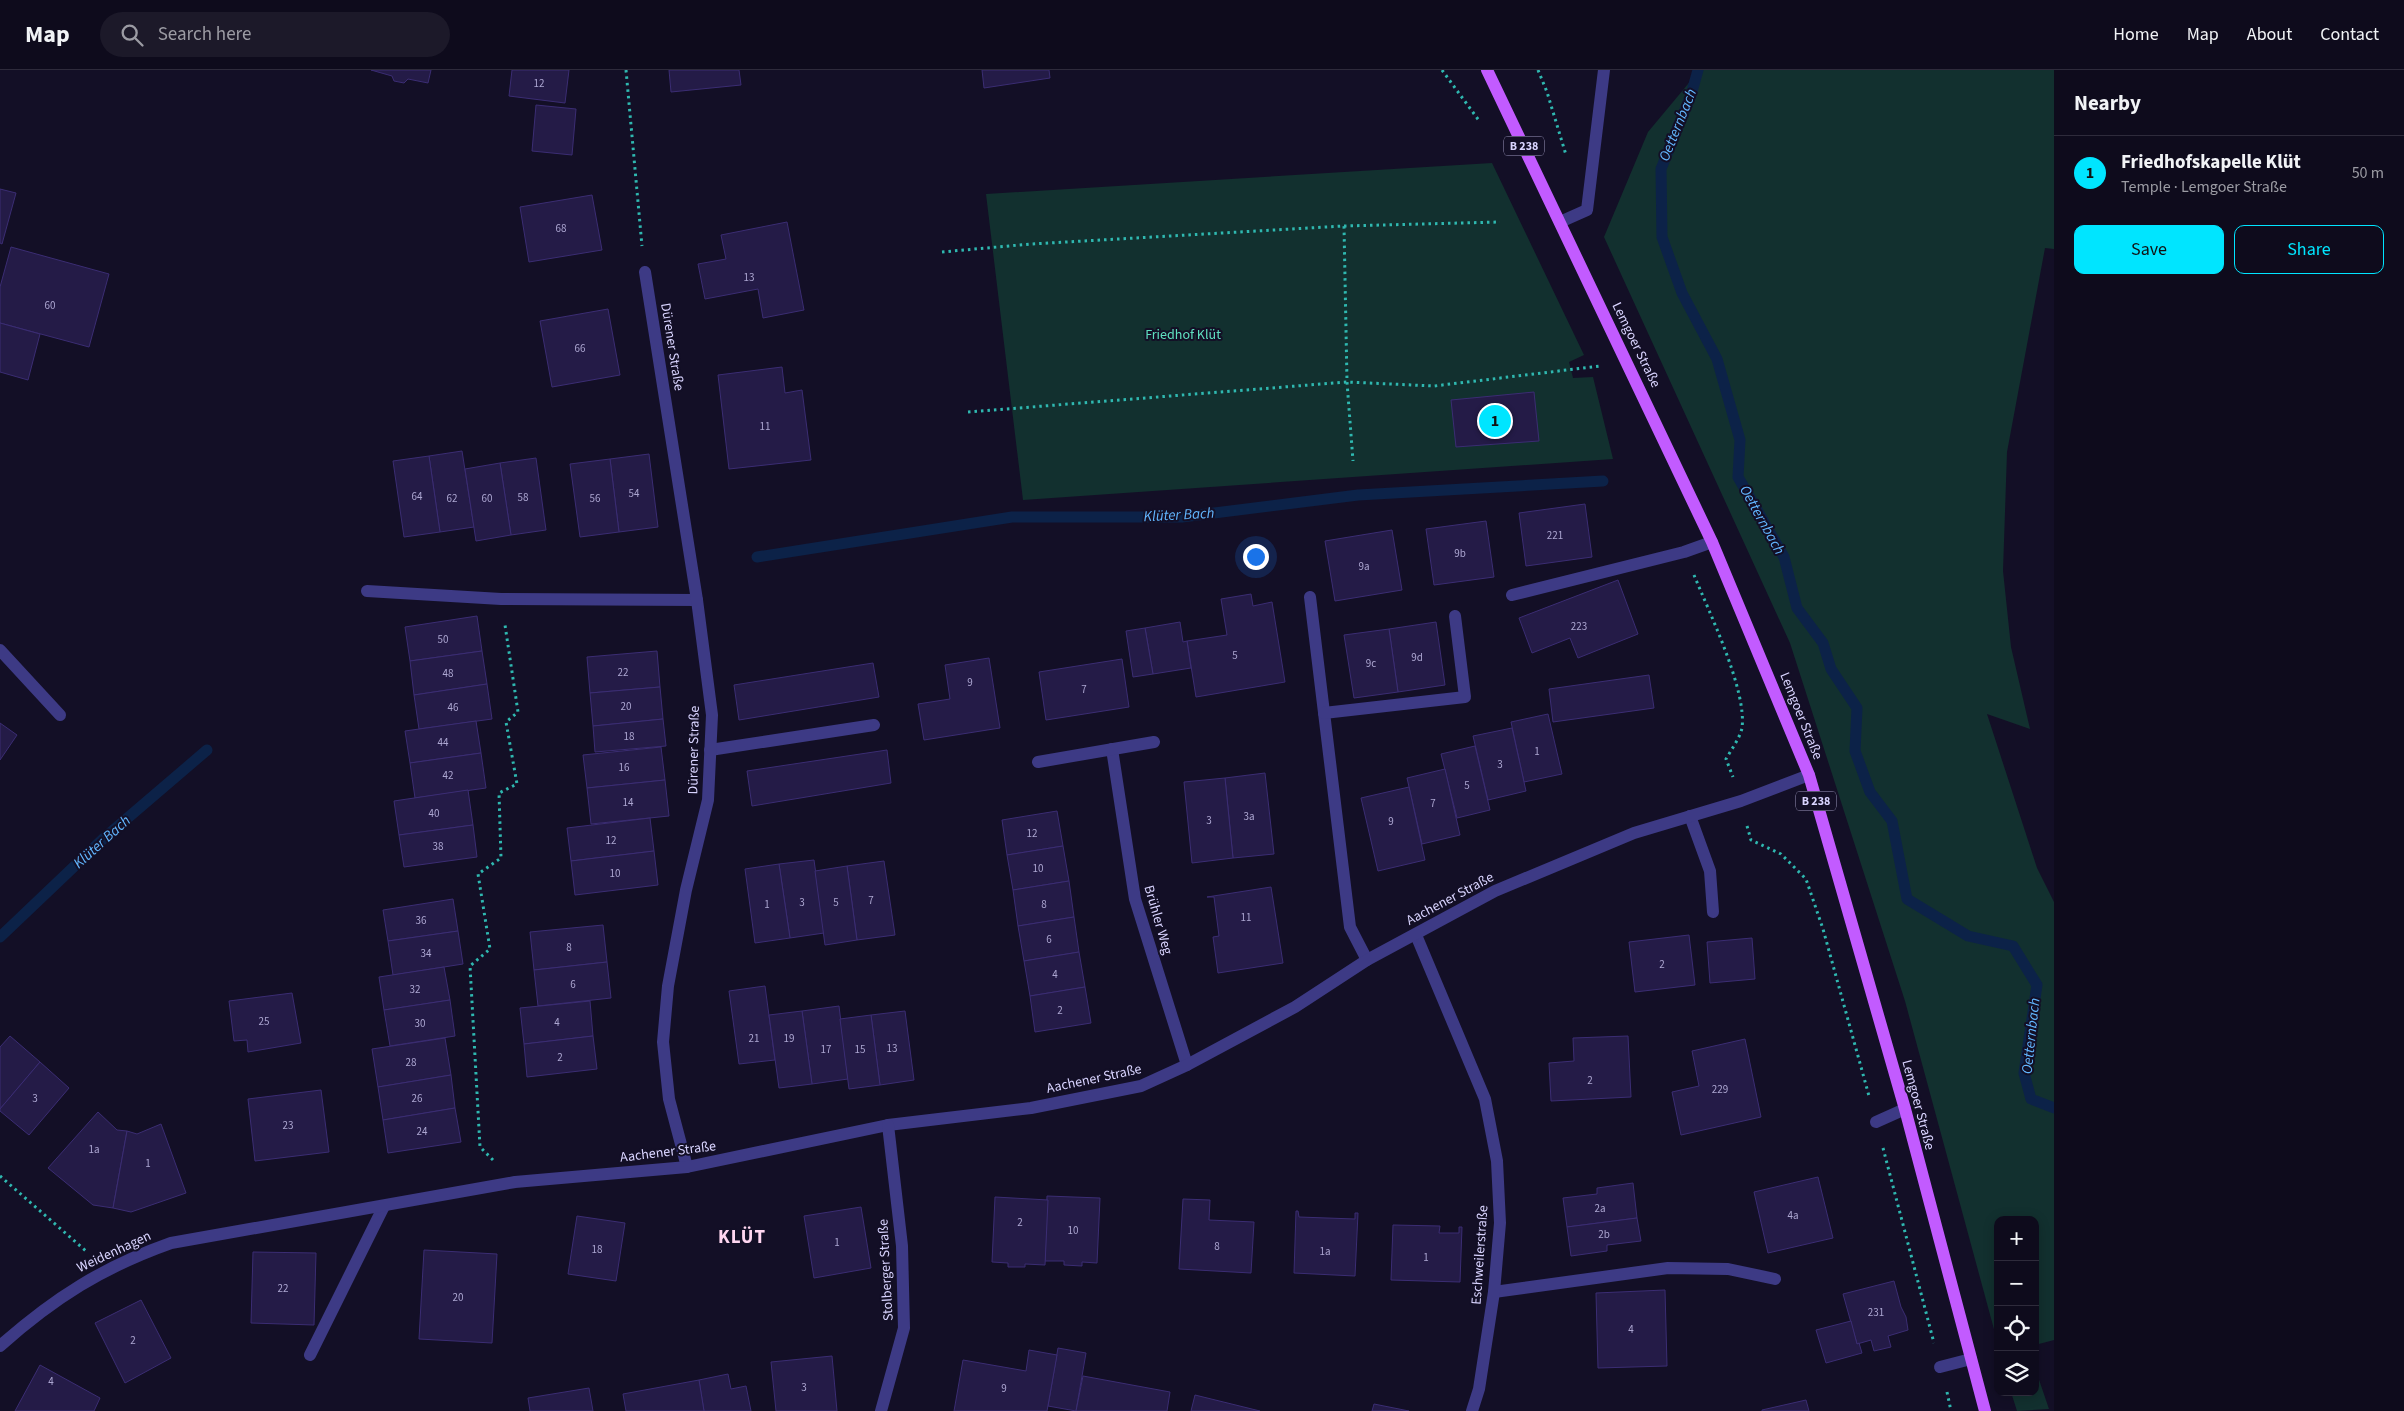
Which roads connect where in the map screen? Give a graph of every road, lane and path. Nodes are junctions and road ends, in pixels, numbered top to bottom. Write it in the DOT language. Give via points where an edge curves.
graph roads {
  1 [pos="626,70"];
  2 [pos="1442,70"];
  3 [pos="1487,70"];
  4 [pos="1538,70"];
  5 [pos="1604,70"];
  6 [pos="1484,128"];
  7 [pos="1567,157"];
  8 [pos="1500,222"];
  9 [pos="1560,222"];
  10 [pos="1344,226"];
  11 [pos="942,252"];
  12 [pos="645,272"];
  13 [pos="1596,357"];
  14 [pos="1600,366"];
  15 [pos="1604,375"];
  16 [pos="1347,382"];
  17 [pos="968,412"];
  18 [pos="1353,461"];
  19 [pos="1712,542"];
  20 [pos="1684,552"];
  21 [pos="367,591"];
  22 [pos="1512,595"];
  23 [pos="1310,597"];
  24 [pos="501,599"];
  25 [pos="697,600"];
  26 [pos="1455,616"];
  27 [pos="0,650"];
  28 [pos="1324,714"];
  29 [pos="60,715"];
  30 [pos="874,725"];
  31 [pos="1154,742"];
  32 [pos="1112,749"];
  33 [pos="710,750"];
  34 [pos="1038,762"];
  35 [pos="1809,775"];
  36 [pos="1741,801"];
  37 [pos="1690,816"];
  38 [pos="1712,912"];
  39 [pos="1416,935"];
  40 [pos="1367,960"];
  41 [pos="1187,1065"];
  42 [pos="1905,1109"];
  43 [pos="1876,1122"];
  44 [pos="888,1125"];
  45 [pos="687,1167"];
  46 [pos="0,1176"];
  47 [pos="515,1182"];
  48 [pos="384,1206"];
  49 [pos="259,1226"];
  50 [pos="108,1270"];
  51 [pos="1774,1279"];
  52 [pos="1494,1292"];
  53 [pos="0,1346"];
  54 [pos="310,1355"];
  55 [pos="1971,1359"];
  56 [pos="1940,1367"];
  57 [pos="881,1411"];
  58 [pos="1472,1411"];
  59 [pos="1985,1411"];
  1 -- 12 [label="path"];
  2 -- 6 [label="path"];
  3 -- 9 [label="main road, Lemgoer Straße / B 238"];
  4 -- 7 [label="path"];
  5 -- 9 [label="street" via="1587,210"];
  8 -- 10 [label="path"];
  9 -- 19 [label="main road, Lemgoer Straße / B 238"];
  10 -- 11 [label="path"];
  10 -- 16 [label="path"];
  12 -- 25 [label="street, Dürener Straße"];
  13 -- 14 [label="path"];
  14 -- 15 [label="path"];
  14 -- 16 [label="path" via="1434,386"];
  16 -- 17 [label="path"];
  16 -- 18 [label="path"];
  19 -- 20 [label="street"];
  19 -- 35 [label="main road, Lemgoer Straße / B 238"];
  20 -- 22 [label="street"];
  20 -- 36 [label="path" via="1717,630 1741,700 1742,730 1726,759"];
  21 -- 24 [label="street"];
  23 -- 28 [label="street"];
  24 -- 25 [label="street"];
  24 -- 47 [label="path" via="518,712 506,722 517,784 499,794 501,858 478,874 490,949 470,966 480,1147"];
  25 -- 33 [label="street, Dürener Straße" via="712,715"];
  26 -- 28 [label="street" via="1464,697"];
  27 -- 29 [label="street"];
  28 -- 40 [label="street" via="1350,927"];
  30 -- 33 [label="street"];
  31 -- 32 [label="street"];
  32 -- 34 [label="street"];
  32 -- 41 [label="street, Brühler Weg" via="1135,899"];
  33 -- 45 [label="street, Dürener Straße" via="708,800 686,890 668,986 663,1042 669,1099"];
  35 -- 36 [label="street, Aachener Straße"];
  35 -- 42 [label="main road, Lemgoer Straße / B 238"];
  36 -- 37 [label="street, Aachener Straße"];
  36 -- 43 [label="path" via="1751,840 1781,854 1806,880 1823,929"];
  37 -- 38 [label="street" via="1710,871"];
  37 -- 39 [label="street, Aachener Straße" via="1634,833 1566,860 1495,891"];
  39 -- 40 [label="street, Aachener Straße"];
  39 -- 52 [label="street, Eschweilerstraße" via="1485,1099 1497,1161 1500,1223"];
  40 -- 41 [label="street, Aachener Straße" via="1295,1007"];
  41 -- 44 [label="street, Aachener Straße" via="1132,1088 1031,1108"];
  42 -- 43 [label="street"];
  42 -- 55 [label="main road, Lemgoer Straße / B 238"];
  43 -- 56 [label="path"];
  44 -- 45 [label="street, Aachener Straße"];
  44 -- 57 [label="street, Stolberger Straße" via="902,1246 904,1328"];
  45 -- 47 [label="street, Aachener Straße"];
  46 -- 50 [label="path"];
  47 -- 48 [label="street, Aachener Straße"];
  48 -- 49 [label="street, Aachener Straße"];
  48 -- 54 [label="street"];
  49 -- 50 [label="street, Weidenhagen" via="172,1243 136,1255"];
  50 -- 53 [label="street, Weidenhagen" via="70,1290 32,1317"];
  51 -- 52 [label="street" via="1728,1268 1668,1268"];
  52 -- 58 [label="street, Eschweilerstraße" via="1479,1388"];
  55 -- 56 [label="street"];
  55 -- 59 [label="main road, Lemgoer Straße / B 238"];
}
